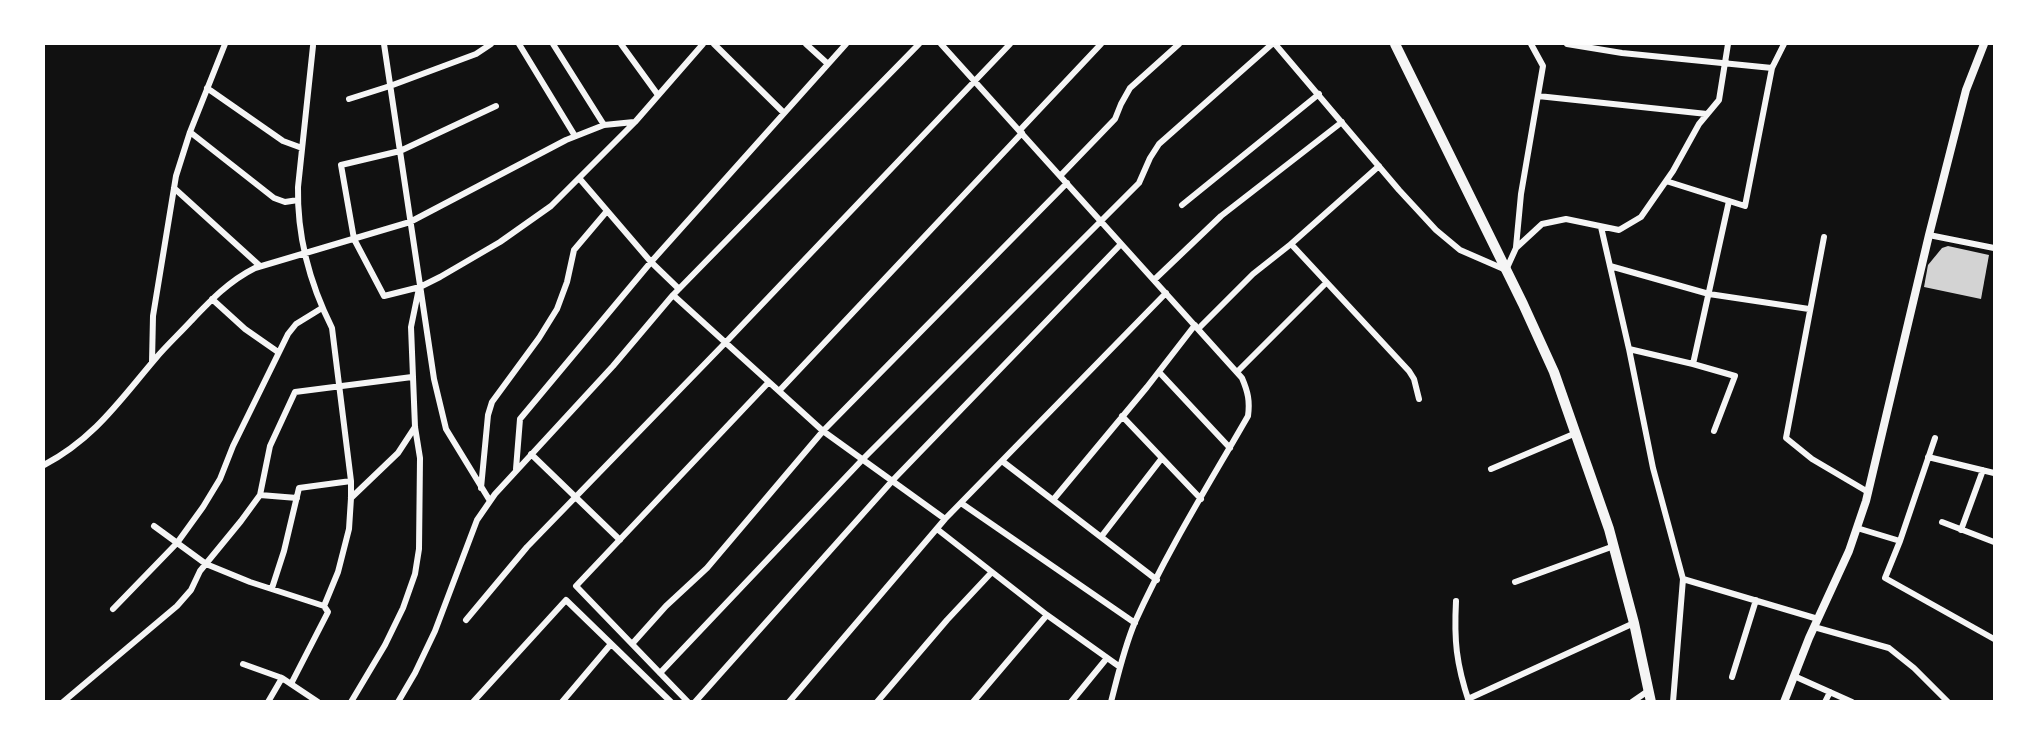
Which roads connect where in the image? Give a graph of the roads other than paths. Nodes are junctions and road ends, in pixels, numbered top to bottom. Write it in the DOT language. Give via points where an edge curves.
graph roads {
  1 [pos="225,44"];
  2 [pos="384,44"];
  3 [pos="491,44"];
  4 [pos="519,44"];
  5 [pos="553,44"];
  6 [pos="621,44"];
  7 [pos="703,44"];
  8 [pos="714,44"];
  9 [pos="806,44"];
  10 [pos="846,44"];
  11 [pos="919,44"];
  12 [pos="941,44"];
  13 [pos="1010,44"];
  14 [pos="1101,44"];
  15 [pos="1179,44"];
  16 [pos="1274,44"];
  17 [pos="1395,44"];
  18 [pos="1531,44"];
  19 [pos="1567,44"];
  20 [pos="1728,44"];
  21 [pos="1784,44"];
  22 [pos="1984,44"];
  23 [pos="313,46"];
  24 [pos="1725,63"];
  25 [pos="828,64"];
  26 [pos="1772,68"];
  27 [pos="975,81"];
  28 [pos="390,86"];
  29 [pos="207,88"];
  30 [pos="1319,94"];
  31 [pos="658,95"];
  32 [pos="1538,96"];
  33 [pos="349,99"];
  34 [pos="496,106"];
  35 [pos="784,113"];
  36 [pos="1707,114"];
  37 [pos="635,122"];
  38 [pos="1342,122"];
  39 [pos="604,125"];
  40 [pos="190,132"];
  41 [pos="1021,132"];
  42 [pos="575,136"];
  43 [pos="302,148"];
  44 [pos="400,150"];
  45 [pos="1379,166"];
  46 [pos="1060,176"];
  47 [pos="579,178"];
  48 [pos="1666,181"];
  49 [pos="1067,183"];
  50 [pos="174,188"];
  51 [pos="298,200"];
  52 [pos="1729,201"];
  53 [pos="1182,204"];
  54 [pos="607,211"];
  55 [pos="1101,221"];
  56 [pos="410,222"];
  57 [pos="1601,226"];
  58 [pos="1929,235"];
  59 [pos="1824,237"];
  60 [pos="354,239"];
  61 [pos="1121,244"];
  62 [pos="1291,244"];
  63 [pos="1516,248"];
  64 [pos="1995,248"];
  65 [pos="304,254"];
  66 [pos="651,262"];
  67 [pos="260,266"];
  68 [pos="1610,266"];
  69 [pos="1506,270"];
  70 [pos="1154,280"];
  71 [pos="1326,283"];
  72 [pos="420,287"];
  73 [pos="679,289"];
  74 [pos="1166,293"];
  75 [pos="1709,294"];
  76 [pos="673,295"];
  77 [pos="212,299"];
  78 [pos="322,308"];
  79 [pos="1809,309"];
  80 [pos="1196,328"];
  81 [pos="727,341"];
  82 [pos="1629,349"];
  83 [pos="278,352"];
  84 [pos="152,363"];
  85 [pos="1693,364"];
  86 [pos="1159,372"];
  87 [pos="1238,372"];
  88 [pos="412,377"];
  89 [pos="768,382"];
  90 [pos="338,388"];
  91 [pos="778,391"];
  92 [pos="1419,399"];
  93 [pos="1122,416"];
  94 [pos="415,427"];
  95 [pos="823,431"];
  96 [pos="1714,431"];
  97 [pos="1576,433"];
  98 [pos="1935,438"];
  99 [pos="1230,448"];
  100 [pos="531,454"];
  101 [pos="1928,457"];
  102 [pos="1161,458"];
  103 [pos="863,459"];
  104 [pos="1002,461"];
  105 [pos="44,465"];
  106 [pos="1491,469"];
  107 [pos="516,470"];
  108 [pos="1983,470"];
  109 [pos="1995,473"];
  110 [pos="893,480"];
  111 [pos="351,481"];
  112 [pos="481,488"];
  113 [pos="1868,492"];
  114 [pos="260,495"];
  115 [pos="297,498"];
  116 [pos="351,498"];
  117 [pos="575,498"];
  118 [pos="1201,499"];
  119 [pos="1053,500"];
  120 [pos="490,501"];
  121 [pos="961,503"];
  122 [pos="945,519"];
  123 [pos="1942,522"];
  124 [pos="154,525"];
  125 [pos="1857,528"];
  126 [pos="937,529"];
  127 [pos="1961,530"];
  128 [pos="1101,537"];
  129 [pos="620,540"];
  130 [pos="1900,541"];
  131 [pos="1995,542"];
  132 [pos="177,543"];
  133 [pos="1614,546"];
  134 [pos="206,564"];
  135 [pos="991,573"];
  136 [pos="1683,579"];
  137 [pos="1156,580"];
  138 [pos="1515,582"];
  139 [pos="272,588"];
  140 [pos="1755,600"];
  141 [pos="1456,601"];
  142 [pos="324,606"];
  143 [pos="113,609"];
  144 [pos="1047,615"];
  145 [pos="466,620"];
  146 [pos="1135,623"];
  147 [pos="1634,623"];
  148 [pos="1816,623"];
  149 [pos="1995,639"];
  150 [pos="611,644"];
  151 [pos="632,644"];
  152 [pos="1107,658"];
  153 [pos="243,664"];
  154 [pos="1120,667"];
  155 [pos="660,673"];
  156 [pos="1794,676"];
  157 [pos="1732,677"];
  158 [pos="282,678"];
  159 [pos="291,684"];
  160 [pos="1830,692"];
  161 [pos="1649,696"];
  162 [pos="1468,700"];
  163 [pos="63,702"];
  164 [pos="268,702"];
  165 [pos="318,702"];
  166 [pos="351,702"];
  167 [pos="398,702"];
  168 [pos="473,702"];
  169 [pos="562,702"];
  170 [pos="671,702"];
  171 [pos="688,702"];
  172 [pos="694,702"];
  173 [pos="789,702"];
  174 [pos="877,702"];
  175 [pos="973,702"];
  176 [pos="1071,702"];
  177 [pos="1111,702"];
  178 [pos="1632,702"];
  179 [pos="1673,702"];
  180 [pos="1784,702"];
  181 [pos="1826,702"];
  182 [pos="1852,702"];
  183 [pos="1948,702"];
  1 -- 29 [label="street"];
  2 -- 28 [label="street"];
  3 -- 28 [label="street" via="476,54"];
  4 -- 42 [label="street"];
  5 -- 39 [label="street"];
  6 -- 31 [label="street"];
  7 -- 31 [label="street"];
  8 -- 35 [label="street"];
  9 -- 25 [label="street"];
  10 -- 25 [label="street"];
  11 -- 73 [label="street"];
  12 -- 27 [label="street"];
  13 -- 27 [label="street"];
  14 -- 41 [label="street"];
  15 -- 46 [label="street" via="1130,88 1115,119"];
  16 -- 30 [label="street"];
  16 -- 55 [label="street" via="1158,144 1139,183"];
  17 -- 69 [label="main road"];
  18 -- 32 [label="street" via="1543,66"];
  19 -- 24 [label="street"];
  20 -- 24 [label="street"];
  21 -- 26 [label="street"];
  22 -- 58 [label="street" via="1966,90"];
  23 -- 43 [label="street"];
  24 -- 26 [label="street"];
  24 -- 36 [label="street" via="1719,100"];
  25 -- 35 [label="street"];
  26 -- 52 [label="street" via="1745,206"];
  27 -- 41 [label="street"];
  27 -- 81 [label="street"];
  28 -- 33 [label="street"];
  28 -- 44 [label="street"];
  29 -- 40 [label="street"];
  29 -- 43 [label="street" via="284,141"];
  30 -- 38 [label="street"];
  30 -- 53 [label="street"];
  31 -- 37 [label="street"];
  32 -- 36 [label="street"];
  32 -- 63 [label="street"];
  34 -- 44 [label="street"];
  35 -- 66 [label="street"];
  36 -- 48 [label="street"];
  37 -- 39 [label="street"];
  37 -- 47 [label="street"];
  38 -- 45 [label="street"];
  38 -- 70 [label="street" via="1221,216"];
  39 -- 42 [label="street"];
  40 -- 50 [label="street"];
  40 -- 51 [label="street" via="274,198 285,202"];
  41 -- 46 [label="street"];
  41 -- 91 [label="street"];
  42 -- 56 [label="street"];
  43 -- 51 [label="street"];
  44 -- 56 [label="street"];
  44 -- 60 [label="street" via="341,165"];
  45 -- 62 [label="street"];
  45 -- 69 [label="street" via="1452,244 1474,258"];
  46 -- 49 [label="street"];
  47 -- 54 [label="street"];
  47 -- 72 [label="street" via="528,223"];
  48 -- 52 [label="street"];
  48 -- 57 [label="street" via="1641,217 1619,230"];
  49 -- 55 [label="street"];
  49 -- 95 [label="street"];
  50 -- 67 [label="street"];
  50 -- 84 [label="street" via="153,316"];
  51 -- 65 [label="street"];
  52 -- 75 [label="street"];
  54 -- 66 [label="street"];
  54 -- 112 [label="street" via="574,250 556,309 492,402"];
  55 -- 61 [label="street"];
  55 -- 103 [label="street"];
  56 -- 60 [label="street"];
  56 -- 72 [label="street"];
  57 -- 63 [label="street" via="1566,219 1542,224"];
  57 -- 68 [label="street"];
  58 -- 64 [label="street"];
  58 -- 113 [label="street"];
  59 -- 79 [label="street"];
  60 -- 65 [label="street"];
  60 -- 72 [label="street" via="384,296"];
  61 -- 70 [label="street"];
  61 -- 110 [label="street"];
  62 -- 71 [label="street"];
  62 -- 80 [label="street"];
  63 -- 69 [label="street"];
  65 -- 67 [label="street"];
  65 -- 78 [label="street"];
  66 -- 73 [label="street"];
  66 -- 107 [label="street" via="520,419"];
  67 -- 77 [label="street" via="239,276"];
  68 -- 75 [label="street"];
  68 -- 82 [label="street"];
  69 -- 97 [label="main road" via="1554,372"];
  70 -- 74 [label="street"];
  71 -- 87 [label="street"];
  71 -- 92 [label="street" via="1409,371"];
  72 -- 88 [label="street" via="411,327"];
  72 -- 112 [label="street" via="446,429"];
  73 -- 76 [label="street"];
  74 -- 80 [label="street"];
  74 -- 104 [label="street"];
  75 -- 79 [label="street"];
  75 -- 85 [label="street"];
  76 -- 81 [label="street"];
  76 -- 100 [label="street"];
  77 -- 83 [label="street"];
  77 -- 84 [label="street"];
  78 -- 83 [label="street" via="296,324"];
  78 -- 90 [label="street" via="334,335"];
  79 -- 113 [label="street" via="1786,438 1812,459"];
  80 -- 86 [label="street"];
  80 -- 87 [label="street"];
  81 -- 89 [label="street"];
  81 -- 117 [label="street"];
  82 -- 85 [label="street"];
  82 -- 136 [label="street" via="1653,468"];
  83 -- 132 [label="street" via="219,479"];
  84 -- 105 [label="street" via="86,438"];
  85 -- 96 [label="street" via="1735,376"];
  86 -- 93 [label="street"];
  86 -- 99 [label="street"];
  87 -- 99 [label="street" via="1250,402 1248,416"];
  88 -- 90 [label="street"];
  88 -- 94 [label="street"];
  89 -- 91 [label="street"];
  89 -- 129 [label="street"];
  90 -- 111 [label="street"];
  90 -- 114 [label="street" via="295,392 270,446"];
  91 -- 95 [label="street"];
  93 -- 102 [label="street"];
  93 -- 119 [label="street"];
  94 -- 116 [label="street" via="398,453"];
  94 -- 166 [label="street" via="420,469 415,574 385,645"];
  95 -- 103 [label="street"];
  95 -- 151 [label="street" via="707,568"];
  97 -- 106 [label="street"];
  97 -- 133 [label="main road"];
  98 -- 101 [label="street"];
  99 -- 118 [label="street"];
  100 -- 107 [label="street"];
  100 -- 117 [label="street"];
  101 -- 108 [label="street"];
  101 -- 130 [label="street"];
  102 -- 118 [label="street"];
  102 -- 128 [label="street"];
  103 -- 110 [label="street"];
  103 -- 155 [label="street"];
  104 -- 119 [label="street"];
  104 -- 121 [label="street"];
  107 -- 120 [label="street"];
  108 -- 109 [label="street"];
  108 -- 127 [label="street"];
  110 -- 122 [label="street"];
  110 -- 172 [label="street"];
  111 -- 115 [label="street" via="299,488"];
  111 -- 116 [label="street"];
  112 -- 120 [label="street"];
  113 -- 125 [label="street"];
  114 -- 115 [label="street"];
  114 -- 134 [label="street"];
  115 -- 139 [label="street"];
  116 -- 142 [label="street" via="349,529"];
  117 -- 129 [label="street"];
  117 -- 145 [label="street" via="527,547"];
  118 -- 137 [label="street"];
  119 -- 128 [label="street"];
  120 -- 167 [label="street" via="477,520 435,631"];
  121 -- 122 [label="street"];
  121 -- 146 [label="street"];
  122 -- 126 [label="street"];
  123 -- 127 [label="street"];
  124 -- 132 [label="street"];
  125 -- 130 [label="street"];
  125 -- 148 [label="street"];
  126 -- 135 [label="street"];
  126 -- 173 [label="street"];
  127 -- 131 [label="street"];
  128 -- 137 [label="street"];
  129 -- 151 [label="street" via="576,586"];
  130 -- 149 [label="street" via="1885,578"];
  132 -- 134 [label="street"];
  132 -- 143 [label="street"];
  133 -- 138 [label="street"];
  133 -- 147 [label="main road"];
  134 -- 139 [label="street"];
  134 -- 163 [label="street" via="177,606"];
  135 -- 144 [label="street"];
  135 -- 174 [label="street"];
  136 -- 140 [label="street"];
  136 -- 179 [label="street"];
  137 -- 146 [label="street"];
  139 -- 142 [label="street"];
  140 -- 148 [label="street"];
  140 -- 157 [label="street"];
  141 -- 162 [label="street" via="1456,657"];
  142 -- 159 [label="street" via="328,612"];
  144 -- 152 [label="street"];
  144 -- 175 [label="street"];
  146 -- 154 [label="street"];
  147 -- 161 [label="main road"];
  147 -- 162 [label="street"];
  148 -- 156 [label="street"];
  148 -- 183 [label="street" via="1890,648"];
  150 -- 168 [label="street" via="566,600"];
  150 -- 169 [label="street"];
  150 -- 170 [label="street"];
  151 -- 155 [label="street"];
  152 -- 154 [label="street"];
  152 -- 176 [label="street"];
  153 -- 158 [label="street"];
  154 -- 177 [label="street"];
  155 -- 171 [label="street"];
  156 -- 160 [label="street"];
  156 -- 180 [label="street"];
  158 -- 159 [label="street"];
  158 -- 164 [label="street"];
  159 -- 165 [label="street"];
  160 -- 181 [label="street"];
  160 -- 182 [label="street"];
  161 -- 178 [label="street"];
}
